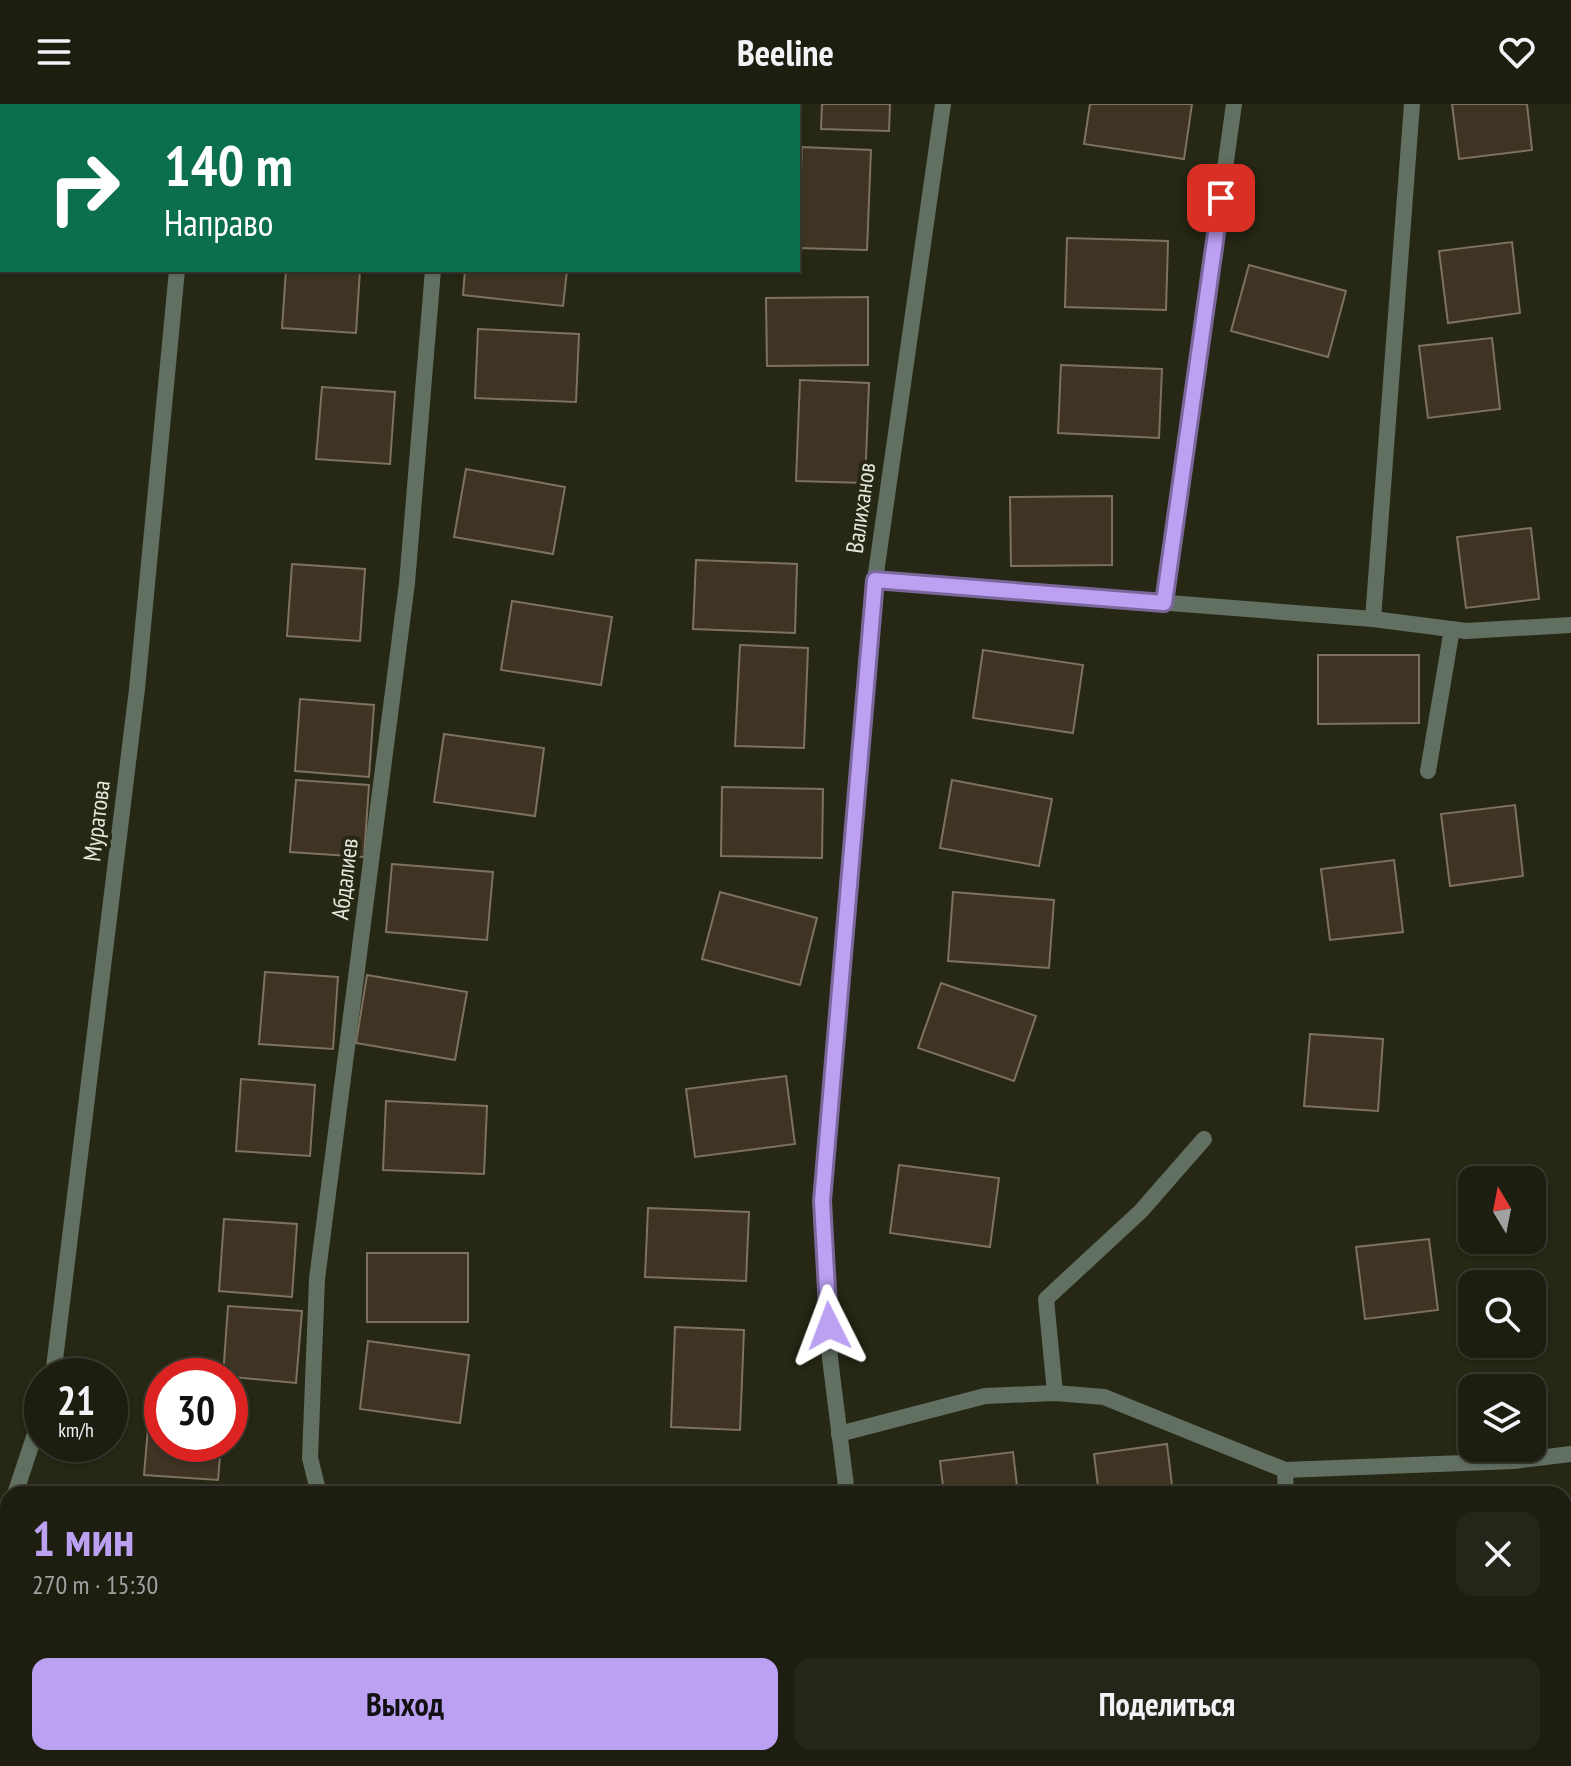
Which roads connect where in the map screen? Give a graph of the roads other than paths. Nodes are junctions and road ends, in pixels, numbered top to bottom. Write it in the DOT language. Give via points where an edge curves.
graph roads {
  1 [pos="943,104"];
  2 [pos="1234,104"];
  3 [pos="1412,104"];
  4 [pos="177,272"];
  5 [pos="433,272"];
  6 [pos="875,580"];
  7 [pos="1164,603"];
  8 [pos="1373,619"];
  9 [pos="1571,625"];
  10 [pos="1452,629"];
  11 [pos="1428,771"];
  12 [pos="1204,1139"];
  13 [pos="55,1358"];
  14 [pos="1055,1393"];
  15 [pos="839,1434"];
  16 [pos="1571,1454"];
  17 [pos="26,1462"];
  18 [pos="1285,1470"];
  19 [pos="844,1476"];
  20 [pos="18,1486"];
  21 [pos="317,1486"];
  22 [pos="839,1486"];
  23 [pos="846,1486"];
  24 [pos="1286,1486"];
  1 -- 6 [label="street, Валиханов"];
  2 -- 7 [label="street"];
  3 -- 8 [label="street"];
  4 -- 13 [label="street, Муратова" via="137,689"];
  5 -- 21 [label="street, Абдалиев" via="407,583 317,1279 310,1458"];
  6 -- 7 [label="street"];
  6 -- 15 [label="street, Валиханов" via="822,1201"];
  7 -- 8 [label="street"];
  8 -- 10 [label="street"];
  9 -- 10 [label="street"];
  10 -- 11 [label="street"];
  12 -- 14 [label="street" via="1141,1211 1046,1299"];
  14 -- 15 [label="street" via="985,1396"];
  14 -- 18 [label="street" via="1104,1397"];
  15 -- 19 [label="street, Валиханов"];
  16 -- 18 [label="street"];
  17 -- 20 [label="street"];
  18 -- 24 [label="street"];
  19 -- 22 [label="street"];
  19 -- 23 [label="street, Валиханов"];
}
